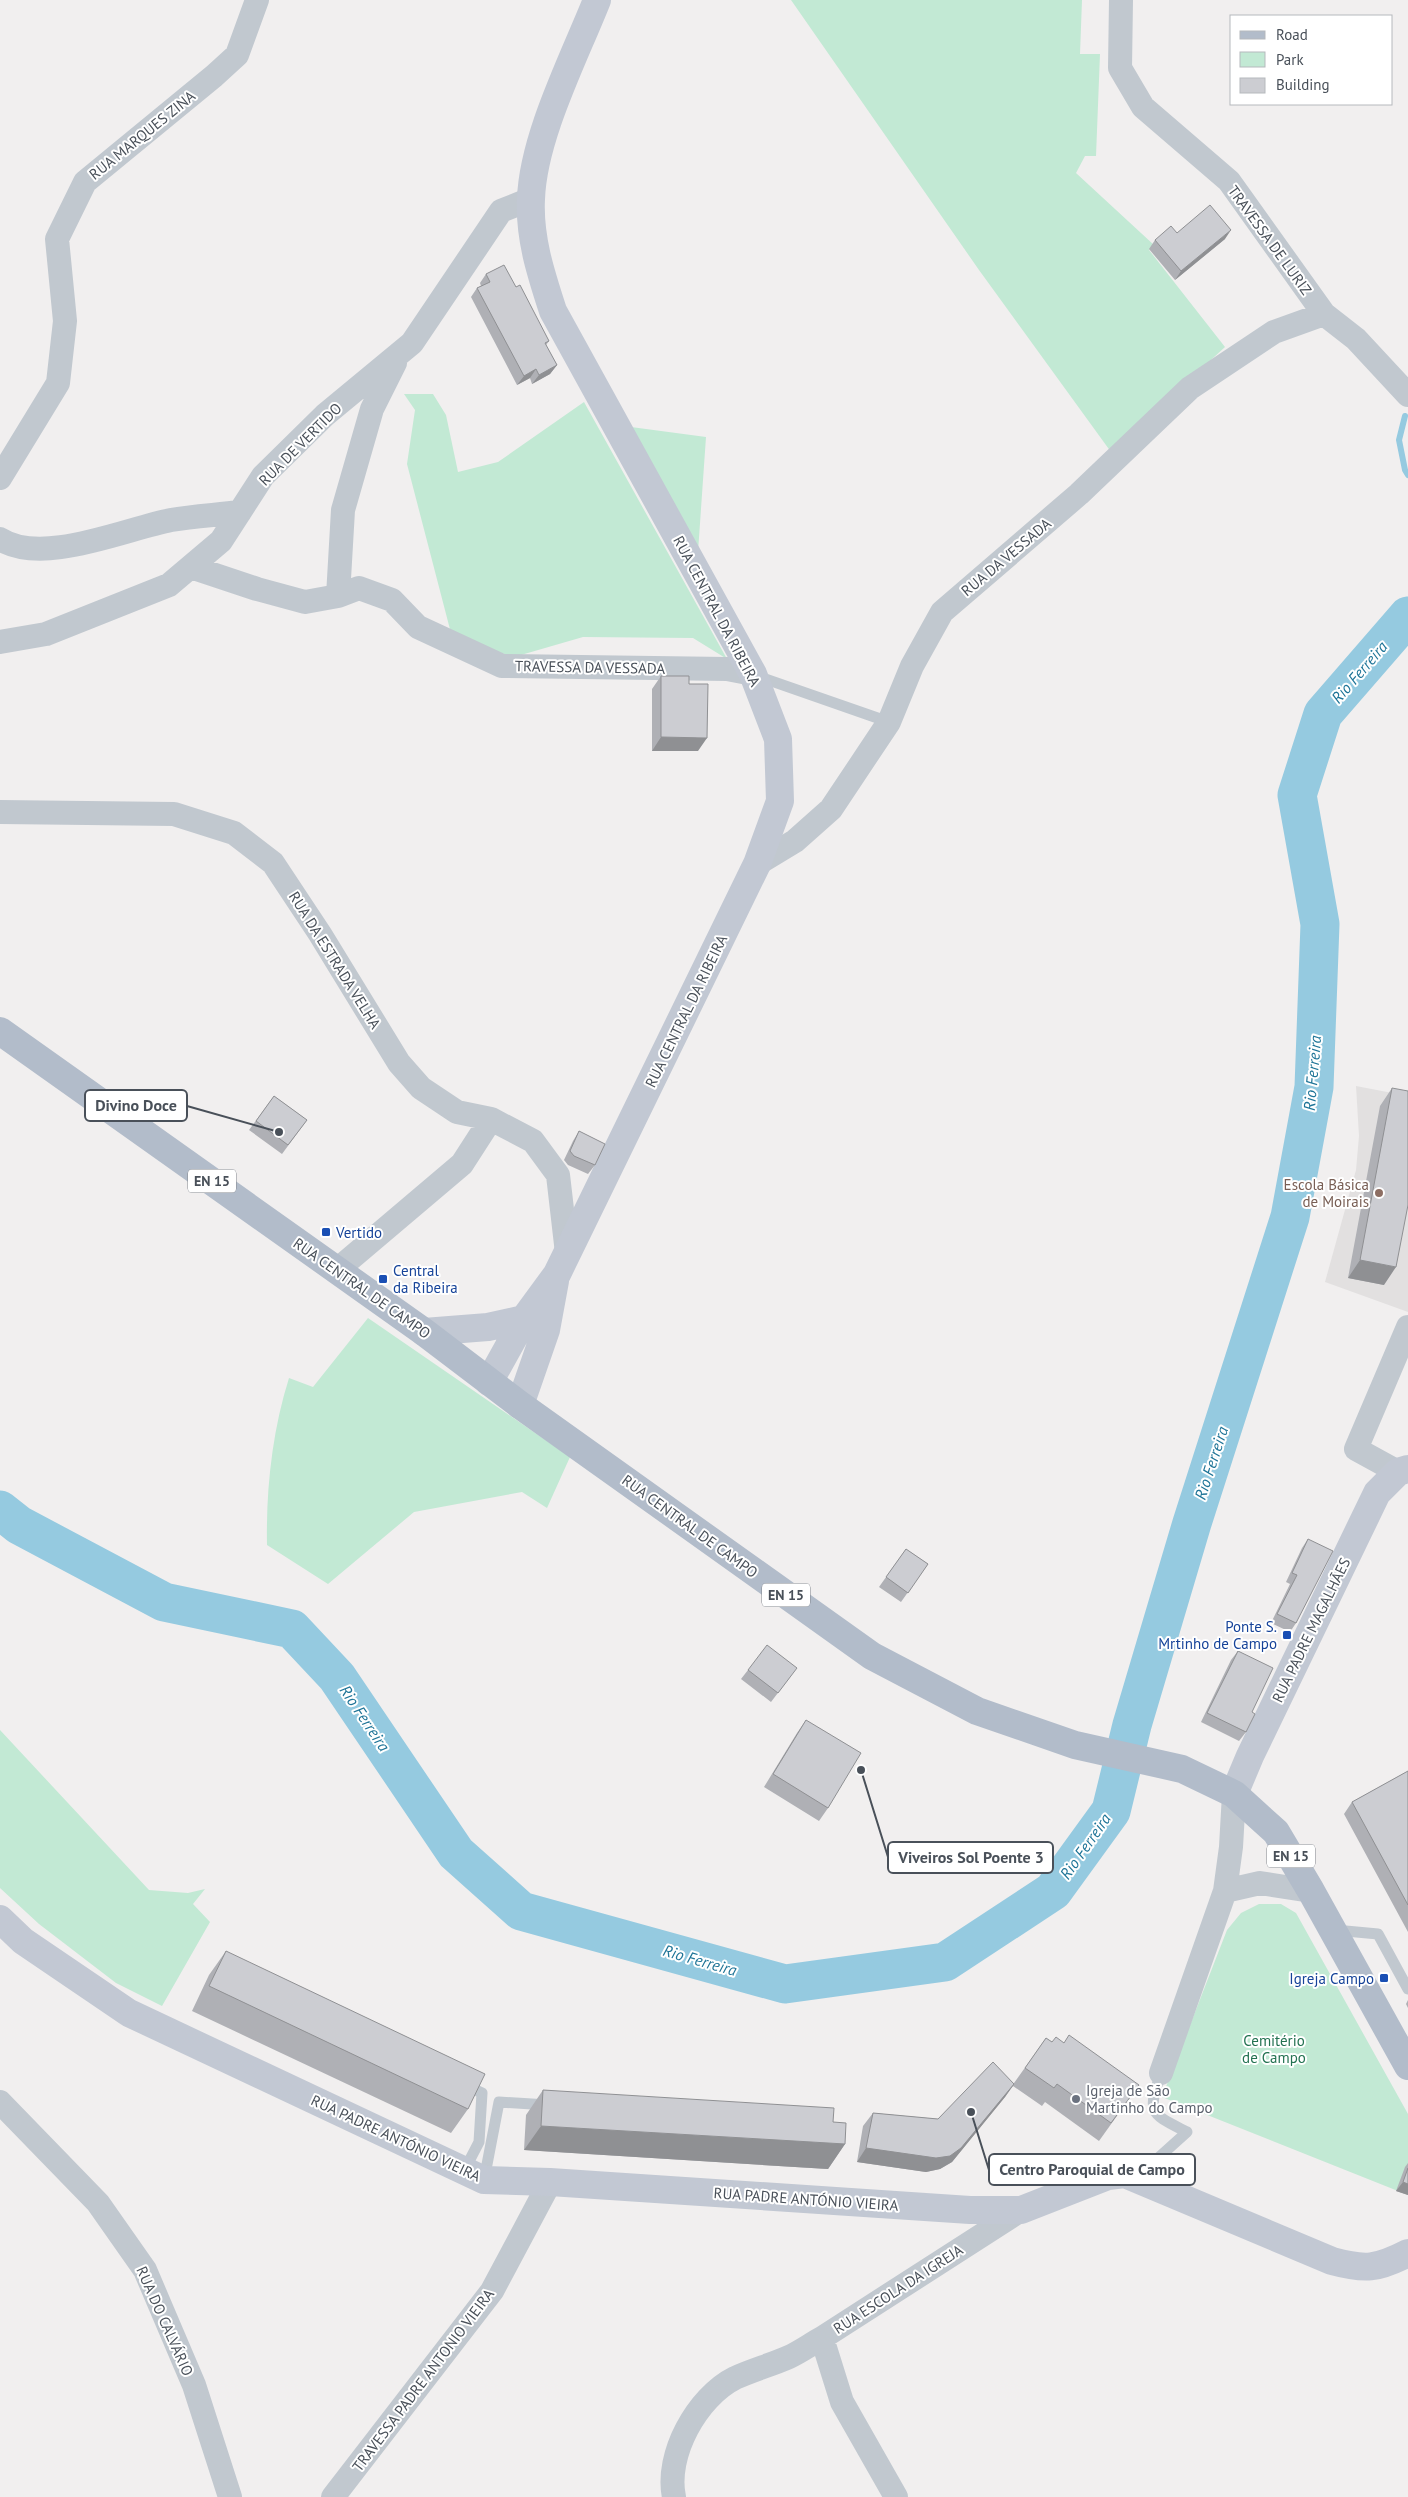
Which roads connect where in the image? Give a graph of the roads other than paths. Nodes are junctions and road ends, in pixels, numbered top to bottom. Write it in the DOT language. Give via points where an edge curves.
graph roads {
  1 [pos="257,0"];
  2 [pos="597,0"];
  3 [pos="1121,0"];
  4 [pos="530,198"];
  5 [pos="1324,314"];
  6 [pos="400,353"];
  7 [pos="1408,395"];
  8 [pos="0,478"];
  9 [pos="240,512"];
  10 [pos="0,539"];
  11 [pos="191,566"];
  12 [pos="338,596"];
  13 [pos="0,642"];
  14 [pos="753,674"];
  15 [pos="890,722"];
  16 [pos="0,812"];
  17 [pos="757,864"];
  18 [pos="0,1031"];
  19 [pos="491,1119"];
  20 [pos="562,1264"];
  21 [pos="337,1270"];
  22 [pos="524,1319"];
  23 [pos="1408,1327"];
  24 [pos="424,1332"];
  25 [pos="489,1382"];
  26 [pos="520,1405"];
  27 [pos="1403,1471"];
  28 [pos="1234,1794"];
  29 [pos="1225,1891"];
  30 [pos="1311,1891"];
  31 [pos="0,1919"];
  32 [pos="1333,1930"];
  33 [pos="1408,1989"];
  34 [pos="1408,2066"];
  35 [pos="1161,2073"];
  36 [pos="455,2080"];
  37 [pos="0,2102"];
  38 [pos="557,2106"];
  39 [pos="474,2176"];
  40 [pos="1137,2177"];
  41 [pos="550,2182"];
  42 [pos="1021,2210"];
  43 [pos="1408,2253"];
  44 [pos="822,2338"];
  45 [pos="230,2497"];
  46 [pos="333,2497"];
  47 [pos="674,2497"];
  48 [pos="896,2497"];
  1 -- 8 [label="street, RUA MARQUES ZINA" via="238,55 85,182 57,239 65,320 58,383"];
  2 -- 4 [label="street, RUA CENTRAL DA RIBEIRA" via="540,141"];
  3 -- 5 [label="street, TRAVESSA DE LURIZ" via="1120,68 1143,107 1229,181"];
  4 -- 6 [label="street, RUA DE VERTIDO" via="501,211 412,343"];
  4 -- 14 [label="street, RUA CENTRAL DA RIBEIRA" via="536,258 553,310"];
  5 -- 7 [label="street, TRAVESSA DE LURIZ" via="1356,339"];
  5 -- 15 [label="street, RUA DA VESSADA" via="1274,332 1190,388 1080,494 942,612 912,666"];
  6 -- 9 [label="street, RUA DE VERTIDO" via="325,415 264,476"];
  6 -- 12 [label="street" via="372,409 343,510"];
  9 -- 10 [label="street" via="171,520 54,550 10,545"];
  9 -- 11 [label="street, RUA DE VERTIDO" via="220,541"];
  11 -- 12 [label="street, TRAVESSA DA VESSADA" via="305,602"];
  11 -- 13 [label="street, RUA DE VERTIDO" via="170,585 46,634"];
  12 -- 14 [label="street, TRAVESSA DA VESSADA" via="359,588 392,600 418,627 502,666 727,669"];
  14 -- 15 [label="lane, TRAVESSA DA VESSADA"];
  14 -- 17 [label="street, RUA CENTRAL DA RIBEIRA" via="778,739 780,801"];
  15 -- 17 [label="street, RUA DA VESSADA" via="831,809 795,841"];
  16 -- 19 [label="street, RUA DA ESTRADA VELHA" via="174,814 234,833 273,863 400,1062 421,1088 457,1112"];
  17 -- 20 [label="street, RUA CENTRAL DA RIBEIRA"];
  18 -- 21 [label="main road, RUA CENTRAL DE CAMPO / EN 15"];
  19 -- 20 [label="street, RUA DA ESTRADA VELHA" via="533,1141 558,1175"];
  19 -- 21 [label="street" via="462,1164"];
  20 -- 22 [label="street, RUA CENTRAL DA RIBEIRA"];
  20 -- 26 [label="street, RUA CENTRAL DA RIBEIRA" via="546,1330"];
  21 -- 24 [label="main road, RUA CENTRAL DE CAMPO / EN 15"];
  22 -- 24 [label="street"];
  22 -- 25 [label="street, RUA CENTRAL DA RIBEIRA"];
  23 -- 27 [label="street" via="1356,1449"];
  24 -- 25 [label="main road, RUA CENTRAL DE CAMPO / EN 15"];
  25 -- 26 [label="main road, RUA CENTRAL DE CAMPO / EN 15"];
  26 -- 28 [label="main road, RUA CENTRAL DE CAMPO / EN 15" via="872,1656 977,1711 1076,1745 1182,1769"];
  27 -- 28 [label="street, RUA PADRE MAGALHÃES" via="1378,1493"];
  28 -- 29 [label="street"];
  28 -- 30 [label="main road, RUA CENTRAL DE CAMPO / EN 15" via="1276,1832"];
  29 -- 30 [label="street" via="1260,1883"];
  29 -- 35 [label="street"];
  30 -- 32 [label="main road, RUA CENTRAL DE CAMPO / EN 15"];
  31 -- 39 [label="street, RUA PADRE ANTÓNIO VIEIRA" via="23,1941 129,2013"];
  32 -- 33 [label="lane" via="1378,1934"];
  32 -- 34 [label="main road, RUA CENTRAL DE CAMPO / EN 15"];
  35 -- 40 [label="lane" via="1152,2107 1166,2121 1187,2132"];
  36 -- 39 [label="lane" via="482,2093"];
  37 -- 45 [label="street, RUA DO CALVÁRIO" via="98,2203 145,2270 194,2385"];
  38 -- 39 [label="lane" via="499,2102"];
  39 -- 41 [label="street, RUA PADRE ANTÓNIO VIEIRA"];
  40 -- 42 [label="street" via="1125,2174 1108,2176"];
  40 -- 43 [label="street" via="1353,2267 1385,2265"];
  41 -- 42 [label="street, RUA PADRE ANTÓNIO VIEIRA" via="970,2210"];
  41 -- 46 [label="street, TRAVESSA PADRE ANTONIO VIEIRA" via="492,2292"];
  42 -- 44 [label="street, RUA ESCOLA DA IGREJA"];
  44 -- 47 [label="street" via="790,2356 734,2379 700,2407 679,2446 672,2485"];
  44 -- 48 [label="street, RUA ESCOLA DA IGREJA" via="842,2402"];
}
